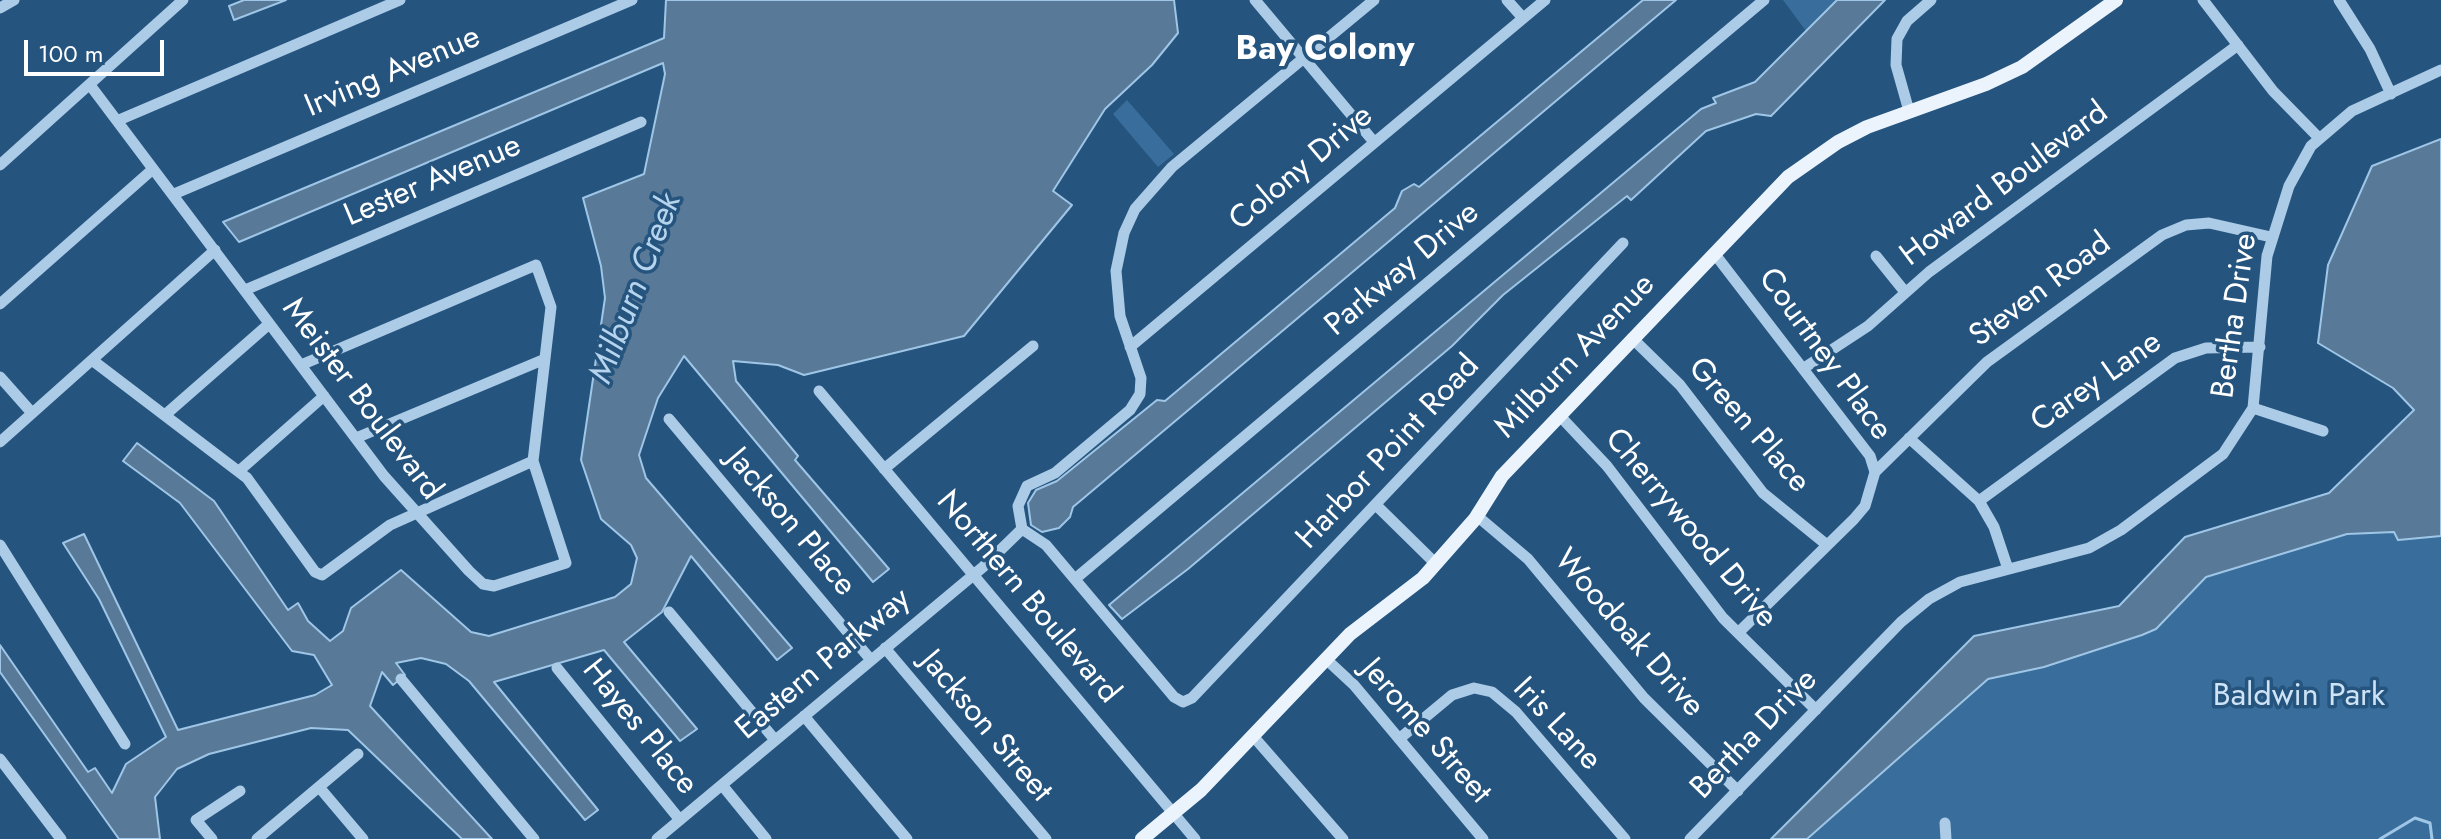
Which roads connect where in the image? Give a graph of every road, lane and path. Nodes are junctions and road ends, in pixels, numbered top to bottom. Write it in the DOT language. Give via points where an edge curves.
graph roads {
  1 [pos="14,0"];
  2 [pos="183,0"];
  3 [pos="400,0"];
  4 [pos="632,0"];
  5 [pos="1255,0"];
  6 [pos="1374,0"];
  7 [pos="1507,0"];
  8 [pos="1545,0"];
  9 [pos="1764,0"];
  10 [pos="1931,0"];
  11 [pos="2116,0"];
  12 [pos="2203,0"];
  13 [pos="2339,0"];
  14 [pos="0,8"];
  15 [pos="1523,18"];
  16 [pos="2238,45"];
  17 [pos="1304,58"];
  18 [pos="2441,70"];
  19 [pos="90,85"];
  20 [pos="2391,94"];
  21 [pos="1909,111"];
  22 [pos="119,120"];
  23 [pos="641,122"];
  24 [pos="2318,137"];
  25 [pos="1374,142"];
  26 [pos="1,163"];
  27 [pos="153,169"];
  28 [pos="174,194"];
  29 [pos="2271,237"];
  30 [pos="1623,243"];
  31 [pos="215,250"];
  32 [pos="1714,253"];
  33 [pos="1876,256"];
  34 [pos="245,290"];
  35 [pos="1905,292"];
  36 [pos="0,304"];
  37 [pos="269,324"];
  38 [pos="1632,338"];
  39 [pos="1033,346"];
  40 [pos="1130,347"];
  41 [pos="2260,347"];
  42 [pos="545,359"];
  43 [pos="92,360"];
  44 [pos="301,365"];
  45 [pos="1804,368"];
  46 [pos="0,377"];
  47 [pos="819,391"];
  48 [pos="324,396"];
  49 [pos="2253,408"];
  50 [pos="32,413"];
  51 [pos="165,415"];
  52 [pos="1559,415"];
  53 [pos="669,419"];
  54 [pos="2323,431"];
  55 [pos="356,438"];
  56 [pos="1909,438"];
  57 [pos="0,442"];
  58 [pos="533,461"];
  59 [pos="884,469"];
  60 [pos="239,471"];
  61 [pos="1875,472"];
  62 [pos="1979,501"];
  63 [pos="1376,505"];
  64 [pos="414,513"];
  65 [pos="1476,515"];
  66 [pos="1022,529"];
  67 [pos="0,545"];
  68 [pos="1827,545"];
  69 [pos="1436,564"];
  70 [pos="2008,569"];
  71 [pos="973,574"];
  72 [pos="1075,579"];
  73 [pos="669,612"];
  74 [pos="1738,633"];
  75 [pos="885,648"];
  76 [pos="871,660"];
  77 [pos="1327,660"];
  78 [pos="557,668"];
  79 [pos="401,679"];
  80 [pos="1816,710"];
  81 [pos="804,716"];
  82 [pos="1253,736"];
  83 [pos="1399,739"];
  84 [pos="775,740"];
  85 [pos="125,744"];
  86 [pos="358,754"];
  87 [pos="0,759"];
  88 [pos="722,785"];
  89 [pos="319,787"];
  90 [pos="240,791"];
  91 [pos="1738,791"];
  92 [pos="1173,813"];
  93 [pos="680,820"];
  94 [pos="1945,823"];
  95 [pos="212,838"];
  96 [pos="61,839"];
  97 [pos="257,839"];
  98 [pos="363,839"];
  99 [pos="534,839"];
  100 [pos="657,839"];
  101 [pos="766,839"];
  102 [pos="907,839"];
  103 [pos="1046,839"];
  104 [pos="1142,839"];
  105 [pos="1195,839"];
  106 [pos="1343,839"];
  107 [pos="1483,839"];
  108 [pos="1625,839"];
  109 [pos="1690,839"];
  110 [pos="1946,839"];
  1 -- 14 [label="street"];
  2 -- 19 [label="street"];
  3 -- 22 [label="street"];
  4 -- 28 [label="street, Irving Avenue"];
  5 -- 17 [label="street"];
  6 -- 17 [label="street"];
  7 -- 15 [label="street"];
  8 -- 15 [label="street, Colony Drive"];
  9 -- 72 [label="street, Parkway Drive"];
  10 -- 21 [label="street" via="1907,21 1897,39 1896,65"];
  11 -- 21 [label="main road, Milburn Avenue" via="2022,67"];
  12 -- 16 [label="street"];
  13 -- 20 [label="street"];
  15 -- 25 [label="street, Colony Drive"];
  16 -- 24 [label="street"];
  16 -- 35 [label="street, Howard Boulevard"];
  17 -- 25 [label="street"];
  17 -- 40 [label="street" via="1172,167 1135,209 1116,271 1120,316"];
  18 -- 20 [label="street, Bertha Drive"];
  19 -- 22 [label="street, Meister Boulevard"];
  19 -- 26 [label="street"];
  20 -- 24 [label="street, Bertha Drive" via="2352,111"];
  21 -- 32 [label="main road, Milburn Avenue" via="1867,127 1808,161"];
  22 -- 27 [label="street, Meister Boulevard"];
  23 -- 34 [label="street, Lester Avenue"];
  24 -- 29 [label="street, Bertha Drive" via="2289,186"];
  25 -- 40 [label="street, Colony Drive"];
  27 -- 28 [label="street, Meister Boulevard"];
  27 -- 36 [label="street"];
  28 -- 31 [label="street, Meister Boulevard"];
  29 -- 41 [label="street, Bertha Drive"];
  29 -- 56 [label="street, Steven Road" via="2209,223 2162,235 1987,362"];
  30 -- 63 [label="street, Harbor Point Road"];
  31 -- 34 [label="street, Meister Boulevard"];
  31 -- 43 [label="street"];
  32 -- 38 [label="main road, Milburn Avenue"];
  32 -- 45 [label="street, Courtney Place"];
  33 -- 35 [label="street"];
  34 -- 37 [label="street, Meister Boulevard"];
  35 -- 45 [label="street, Howard Boulevard" via="1868,326"];
  37 -- 44 [label="street, Meister Boulevard"];
  37 -- 51 [label="street"];
  38 -- 52 [label="main road, Milburn Avenue"];
  38 -- 68 [label="street, Green Place" via="1680,385 1763,493"];
  39 -- 59 [label="street"];
  40 -- 66 [label="street" via="1141,378 1137,401 1055,473 1027,486 1018,506"];
  41 -- 49 [label="street, Bertha Drive"];
  41 -- 62 [label="street, Carey Lane" via="2206,348 2175,358"];
  42 -- 44 [label="street" via="551,307 536,265"];
  42 -- 55 [label="street"];
  42 -- 58 [label="street"];
  43 -- 50 [label="street"];
  43 -- 51 [label="street"];
  44 -- 48 [label="street, Meister Boulevard"];
  45 -- 61 [label="street, Courtney Place" via="1870,456"];
  46 -- 50 [label="street"];
  47 -- 59 [label="street, Northern Boulevard"];
  48 -- 55 [label="street, Meister Boulevard"];
  48 -- 60 [label="street"];
  49 -- 54 [label="street"];
  49 -- 70 [label="street, Bertha Drive" via="2223,454 2121,530 2069,556"];
  50 -- 57 [label="street"];
  51 -- 60 [label="street"];
  52 -- 65 [label="main road, Milburn Avenue" via="1502,476"];
  52 -- 74 [label="street, Cherrywood Drive" via="1607,466"];
  53 -- 76 [label="street, Jackson Place"];
  55 -- 64 [label="street, Meister Boulevard"];
  56 -- 61 [label="street, Steven Road"];
  56 -- 62 [label="street"];
  58 -- 64 [label="street"];
  58 -- 64 [label="street, Meister Boulevard" via="566,563 494,586 483,584"];
  59 -- 71 [label="street, Northern Boulevard"];
  60 -- 64 [label="street" via="315,572 326,574"];
  61 -- 68 [label="street, Courtney Place" via="1865,506"];
  62 -- 70 [label="street"];
  63 -- 69 [label="street"];
  63 -- 72 [label="street, Harbor Point Road" via="1183,702"];
  65 -- 69 [label="main road, Milburn Avenue"];
  65 -- 91 [label="street, Woodoak Drive" via="1528,559 1644,698"];
  66 -- 71 [label="street, Eastern Parkway"];
  66 -- 72 [label="street" via="1046,545"];
  67 -- 85 [label="street"];
  68 -- 74 [label="street, Courtney Place"];
  69 -- 77 [label="main road, Milburn Avenue" via="1407,593 1350,634"];
  70 -- 80 [label="street, Bertha Drive" via="1960,582 1929,599"];
  71 -- 75 [label="street, Eastern Parkway"];
  71 -- 92 [label="street, Northern Boulevard"];
  73 -- 84 [label="street"];
  74 -- 80 [label="street, Cherrywood Drive"];
  75 -- 76 [label="street, Eastern Parkway"];
  75 -- 103 [label="street, Jackson Street"];
  76 -- 81 [label="street, Eastern Parkway"];
  77 -- 82 [label="main road, Milburn Avenue"];
  77 -- 83 [label="street, Jerome Street"];
  78 -- 93 [label="street, Hayes Place"];
  79 -- 99 [label="street"];
  80 -- 91 [label="street, Bertha Drive"];
  81 -- 84 [label="street, Eastern Parkway"];
  81 -- 102 [label="street"];
  82 -- 92 [label="main road, Milburn Avenue"];
  82 -- 106 [label="street"];
  83 -- 107 [label="street, Jerome Street"];
  83 -- 108 [label="street, Iris Lane" via="1452,695 1474,688 1492,692 1516,712"];
  84 -- 88 [label="street, Eastern Parkway"];
  86 -- 89 [label="street"];
  87 -- 96 [label="street"];
  88 -- 93 [label="street, Eastern Parkway"];
  88 -- 101 [label="street"];
  89 -- 97 [label="street"];
  89 -- 98 [label="street"];
  90 -- 95 [label="street" via="196,820"];
  91 -- 109 [label="street, Bertha Drive"];
  92 -- 104 [label="main road, Milburn Avenue"];
  92 -- 105 [label="street, Northern Boulevard"];
  93 -- 100 [label="street, Eastern Parkway"];
  94 -- 110 [label="street"];
}
